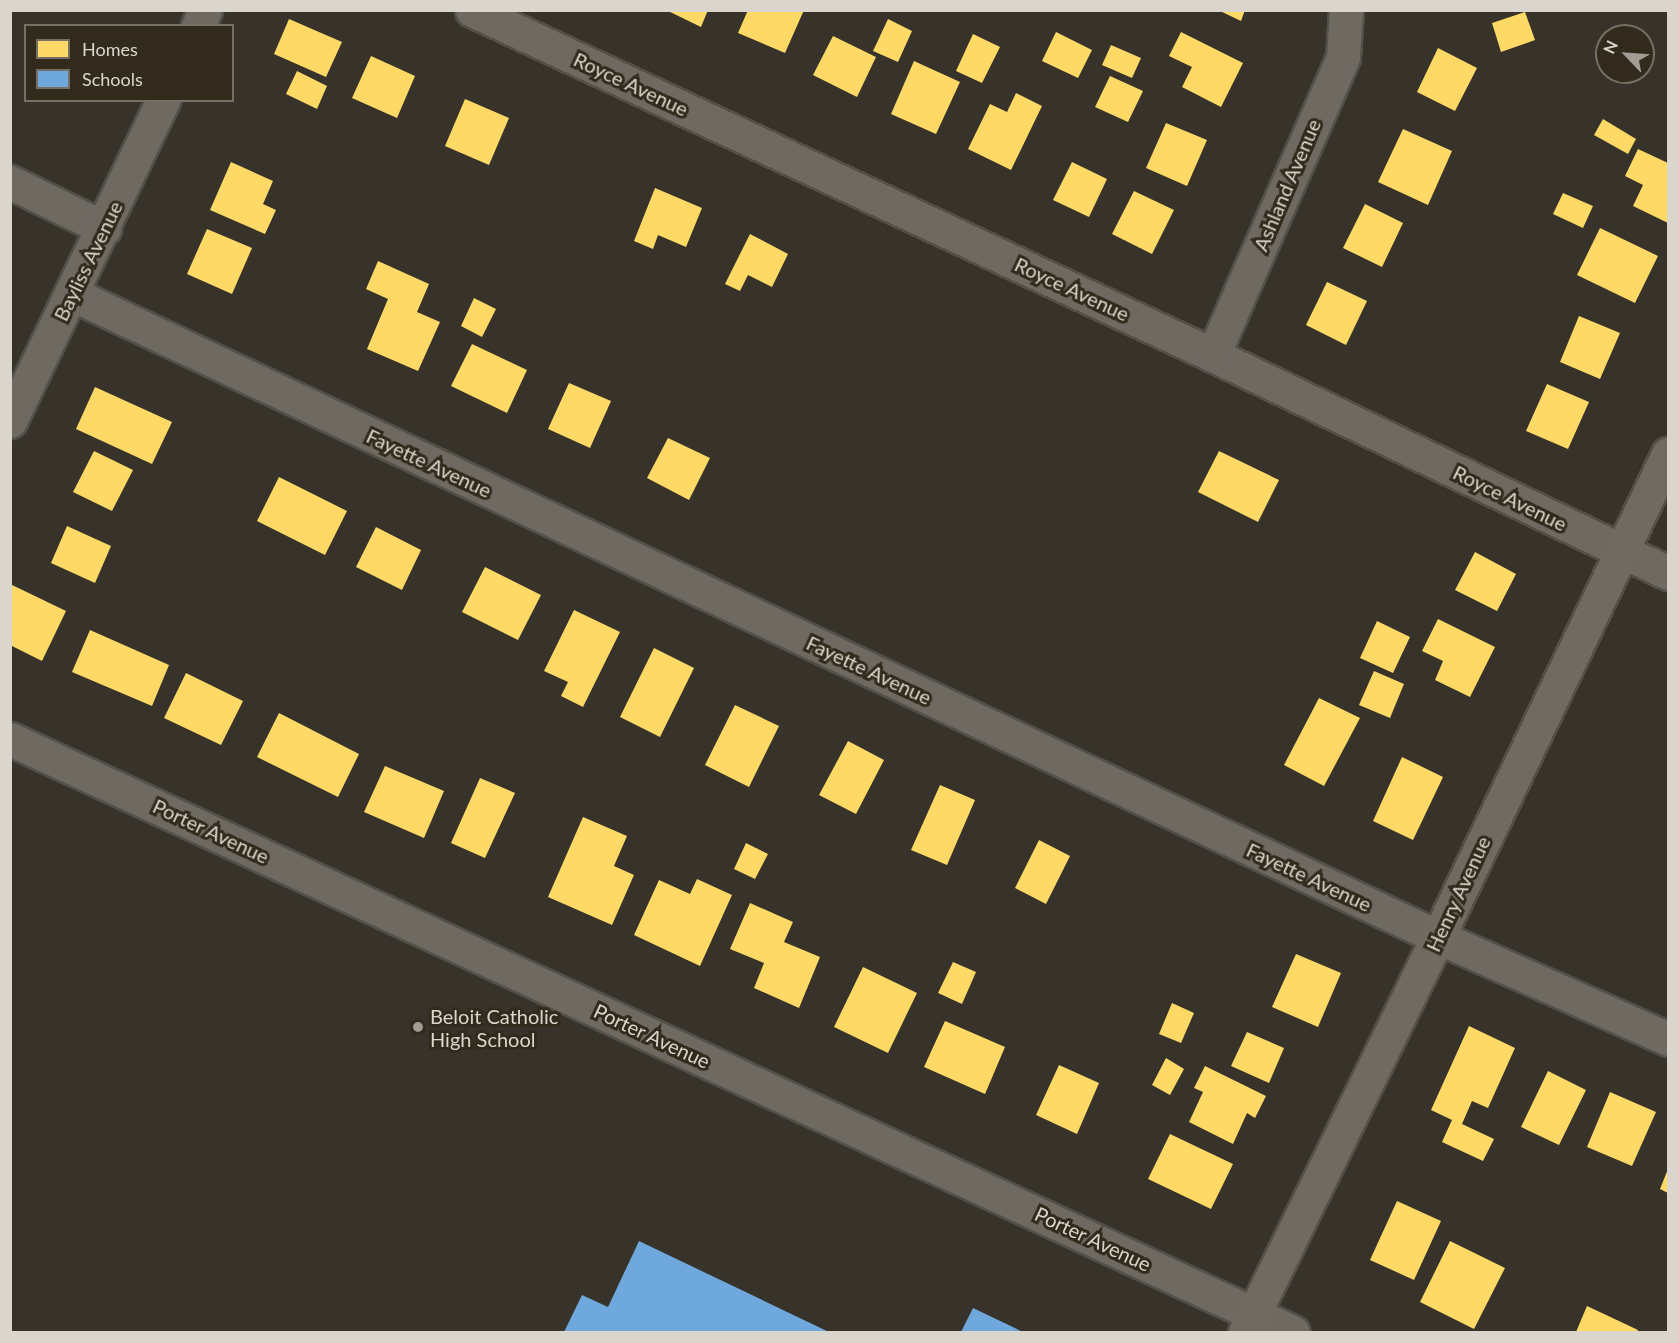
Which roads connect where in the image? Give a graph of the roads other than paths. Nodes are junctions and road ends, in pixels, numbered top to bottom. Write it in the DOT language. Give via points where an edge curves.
graph roads {
  1 [pos="205,10"];
  2 [pos="472,10"];
  3 [pos="1346,10"];
  4 [pos="199,24"];
  5 [pos="162,102"];
  6 [pos="10,182"];
  7 [pos="104,228"];
  8 [pos="72,294"];
  9 [pos="1213,355"];
  10 [pos="10,421"];
  11 [pos="1668,454"];
  12 [pos="1620,551"];
  13 [pos="1668,573"];
  14 [pos="10,739"];
  15 [pos="1438,938"];
  16 [pos="1668,1039"];
  17 [pos="1249,1323"];
  18 [pos="1293,1332"];
  1 -- 4 [label="street"];
  2 -- 9 [label="street, Royce Avenue"];
  3 -- 9 [label="street, Ashland Avenue" via="1343,57"];
  5 -- 7 [label="street, Bayliss Avenue"];
  6 -- 7 [label="street"];
  7 -- 8 [label="street, Bayliss Avenue"];
  8 -- 10 [label="street, Bayliss Avenue"];
  8 -- 15 [label="street, Fayette Avenue"];
  9 -- 12 [label="street, Royce Avenue"];
  11 -- 12 [label="street, Henry Avenue"];
  12 -- 13 [label="street, Royce Avenue"];
  12 -- 15 [label="street, Henry Avenue"];
  14 -- 17 [label="street, Porter Avenue"];
  15 -- 16 [label="street, Fayette Avenue"];
  15 -- 17 [label="street, Henry Avenue"];
  17 -- 18 [label="street, Porter Avenue"];
}
